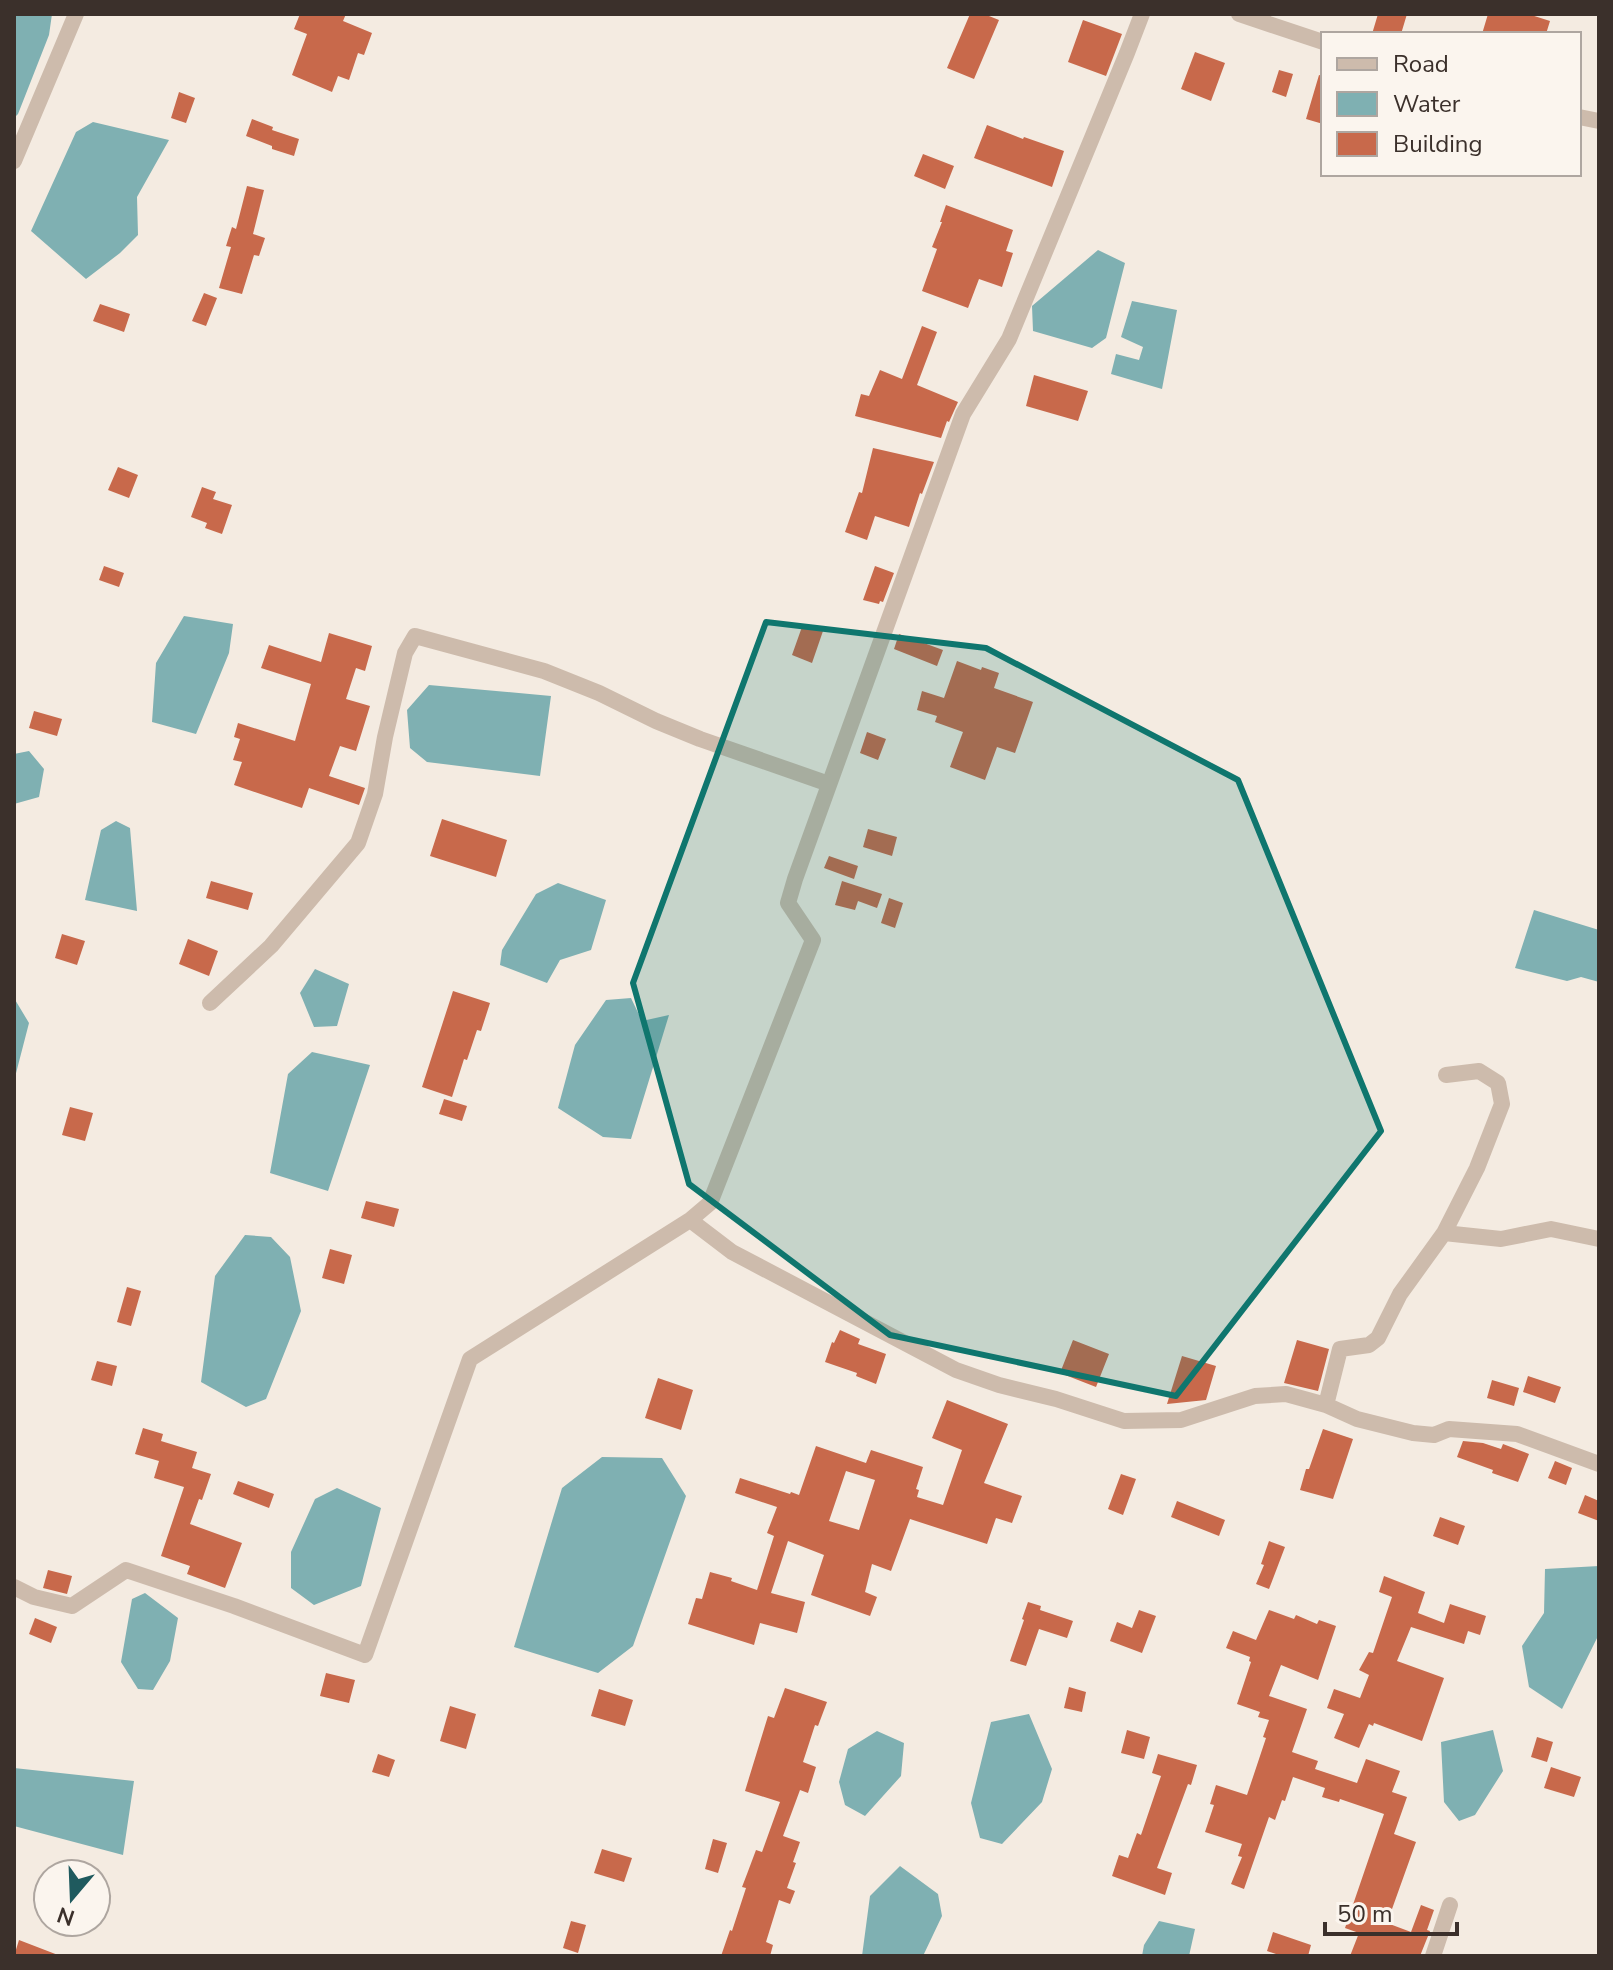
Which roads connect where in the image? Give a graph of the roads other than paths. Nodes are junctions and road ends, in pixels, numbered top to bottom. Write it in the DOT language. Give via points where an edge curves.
graph roads {
  1 [pos="76,14"];
  2 [pos="1142,14"];
  3 [pos="1239,14"];
  4 [pos="1284,22"];
  5 [pos="1321,41"];
  6 [pos="14,161"];
  7 [pos="829,784"];
  8 [pos="210,1003"];
  9 [pos="1446,1075"];
  10 [pos="690,1220"];
  11 [pos="1444,1233"];
  12 [pos="1599,1239"];
  13 [pos="1326,1405"];
  14 [pos="1599,1464"];
  15 [pos="14,1587"];
  16 [pos="1450,1905"];
  17 [pos="1433,1956"];
  1 -- 6 [label="street"];
  2 -- 7 [label="street" via="1009,339 963,414"];
  3 -- 4 [label="street"];
  4 -- 5 [label="street"];
  7 -- 8 [label="street" via="700,739 544,671 415,636 405,653 375,794 358,843 271,946"];
  7 -- 10 [label="street" via="788,903 813,940 710,1203"];
  9 -- 11 [label="street" via="1479,1071 1498,1083 1502,1104"];
  10 -- 13 [label="street" via="732,1252 834,1307 956,1370 999,1385 1124,1421 1181,1420 1255,1396 1286,1394"];
  10 -- 15 [label="street" via="470,1359 365,1655 126,1570 72,1606"];
  11 -- 12 [label="street" via="1501,1239 1551,1229"];
  11 -- 13 [label="street" via="1400,1294 1378,1338 1369,1345 1340,1349"];
  13 -- 14 [label="street" via="1413,1433 1434,1435 1449,1429 1517,1434"];
  16 -- 17 [label="street"];
}
